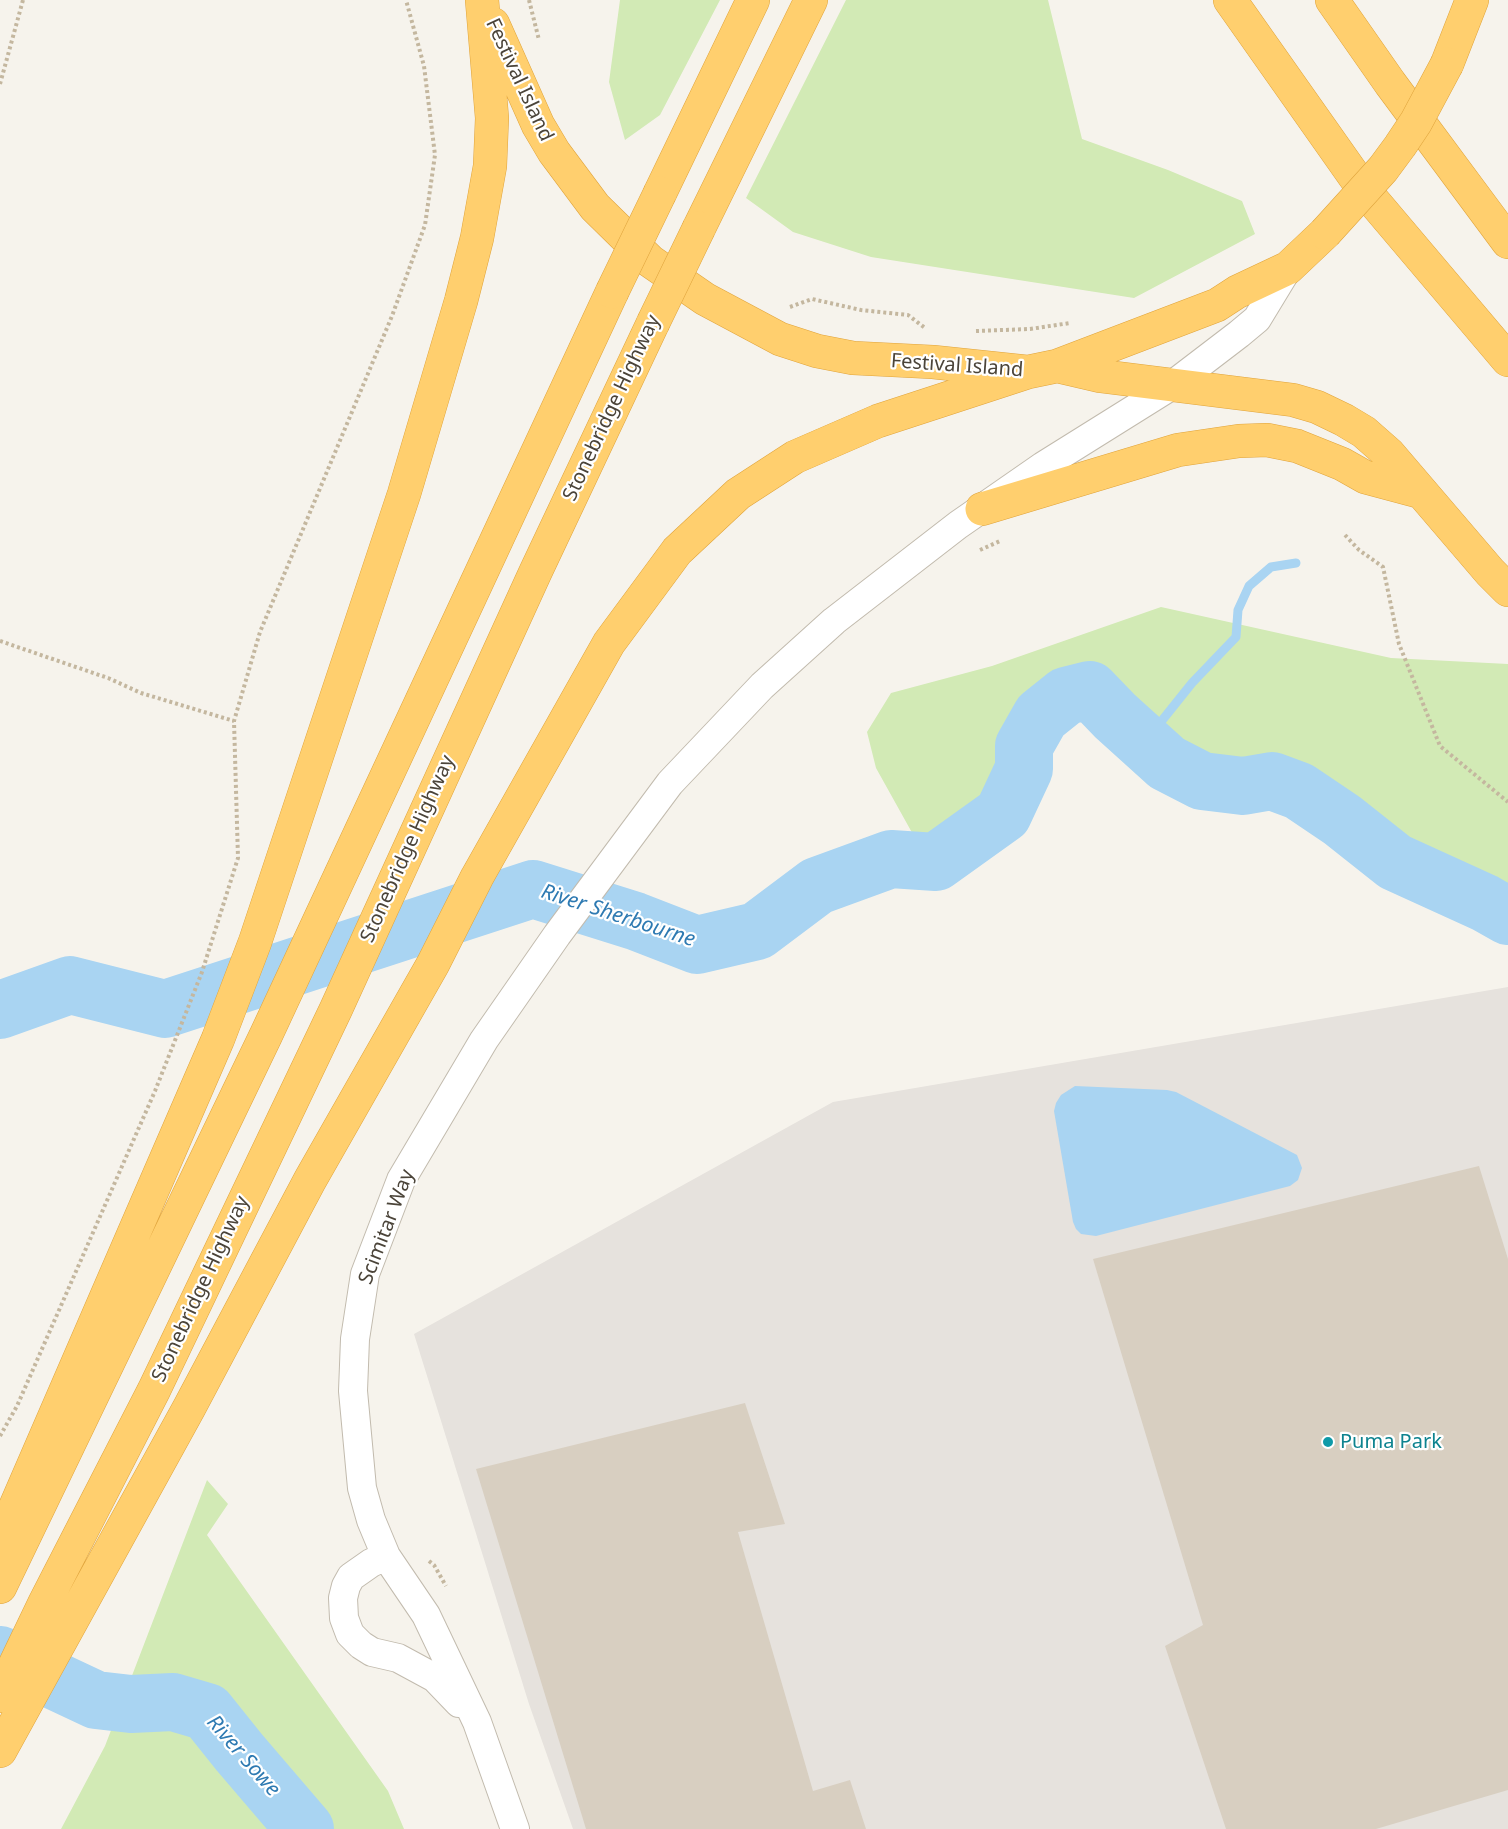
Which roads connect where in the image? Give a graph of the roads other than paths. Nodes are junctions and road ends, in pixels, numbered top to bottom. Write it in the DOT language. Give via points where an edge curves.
graph roads {
  1 [pos="482,0"];
  2 [pos="753,0"];
  3 [pos="811,0"];
  4 [pos="1230,0"];
  5 [pos="1332,0"];
  6 [pos="1472,0"];
  7 [pos="1508,243"];
  8 [pos="1287,268"];
  9 [pos="1508,360"];
  10 [pos="1043,369"];
  11 [pos="1172,386"];
  12 [pos="1421,492"];
  13 [pos="982,509"];
  14 [pos="1508,590"];
  15 [pos="0,1542"];
  16 [pos="386,1556"];
  17 [pos="3,1581"];
  18 [pos="0,1696"];
  19 [pos="477,1722"];
  20 [pos="4,1744"];
  21 [pos="514,1829"];
  1 -- 10 [label="highway, Festival Island" via="537,125 554,152 595,207 650,261 696,292 780,339 817,351 853,358"];
  1 -- 15 [label="highway" via="492,118 490,166 461,301 404,494 255,942 218,1040"];
  2 -- 17 [label="highway, bridge" via="612,292 266,1035"];
  3 -- 18 [label="highway, Stonebridge Highway, bridge" via="652,323 336,1009 154,1390"];
  4 -- 9 [label="highway" via="1364,190"];
  5 -- 7 [label="highway"];
  6 -- 8 [label="highway, Festival Island, bridge" via="1447,64 1400,146 1326,233"];
  8 -- 10 [label="highway, Festival Island" via="1217,305"];
  8 -- 11 [label="street, Scimitar Way" via="1257,319"];
  10 -- 11 [label="highway"];
  10 -- 20 [label="highway" via="878,421 795,457 738,494 677,551 609,643 310,1180"];
  11 -- 12 [label="highway" via="1293,400 1317,407 1364,432"];
  11 -- 13 [label="street, Scimitar Way"];
  12 -- 13 [label="highway" via="1365,477 1297,446 1267,440 1239,441 1178,450"];
  12 -- 14 [label="highway"];
  13 -- 16 [label="street, Scimitar Way" via="834,621 762,686 670,783 484,1040 401,1180 365,1274 355,1339 357,1456 371,1520"];
  16 -- 19 [label="street, Scimitar Way" via="426,1615"];
  16 -- 19 [label="street, Scimitar Way" via="351,1577 346,1586 344,1618 350,1634 372,1652 398,1658 435,1677"];
  19 -- 21 [label="street, Scimitar Way"];
}
